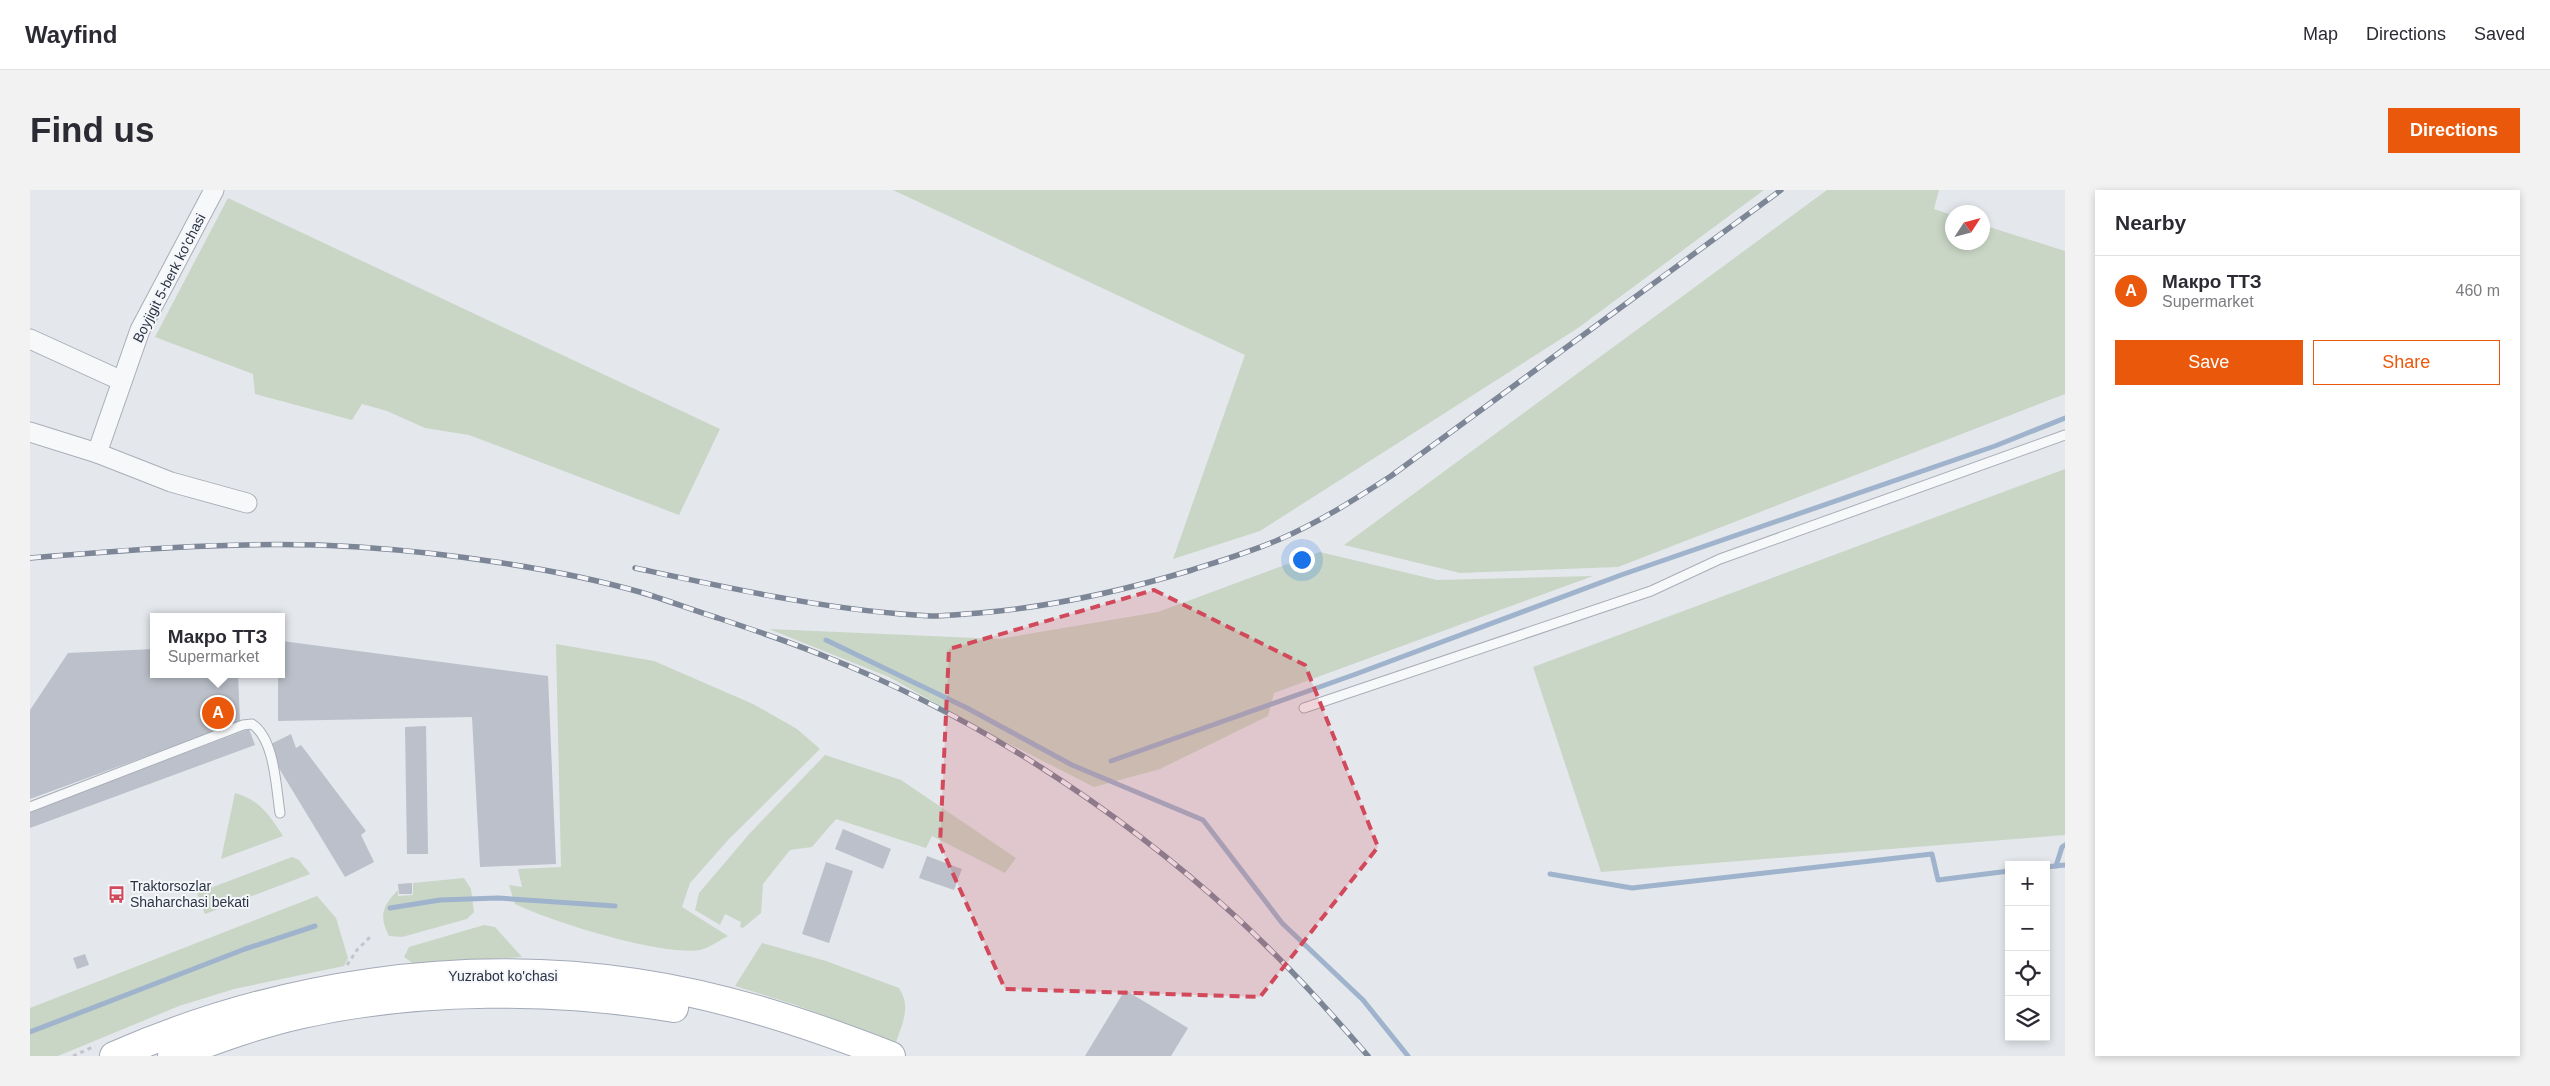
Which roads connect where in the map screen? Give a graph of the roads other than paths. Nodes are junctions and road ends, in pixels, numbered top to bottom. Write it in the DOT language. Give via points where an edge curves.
graph roads {
  1 [pos="214,190"];
  2 [pos="30,340"];
  3 [pos="122,380"];
  4 [pos="30,432"];
  5 [pos="2065,434"];
  6 [pos="97,453"];
  7 [pos="248,503"];
  8 [pos="1304,708"];
  9 [pos="30,807"];
  10 [pos="280,813"];
  11 [pos="385,990"];
  12 [pos="114,1056"];
  13 [pos="172,1056"];
  14 [pos="841,1056"];
  15 [pos="892,1056"];
  1 -- 3 [label="street, Boyjigit 5-berk ko'chasi" via="140,330"];
  2 -- 3 [label="street"];
  3 -- 6 [label="street, Boyjigit 5-berk ko'chasi"];
  4 -- 6 [label="street"];
  5 -- 8 [label="lane" via="1720,559 1651,591"];
  6 -- 7 [label="street" via="171,482"];
  9 -- 10 [label="lane" via="252,724 262,734 272,757"];
  11 -- 12 [label="main road, Yuzrabot ko'chasi" via="320,990 242,1010"];
  11 -- 13 [label="main road, Yuzrabot ko'chasi" via="249,1029"];
  11 -- 14 [label="main road, Yuzrabot ko'chasi" via="642,1003 725,1020"];
  11 -- 15 [label="main road, Yuzrabot ko'chasi" via="524,975 638,983 770,1013"];
}
